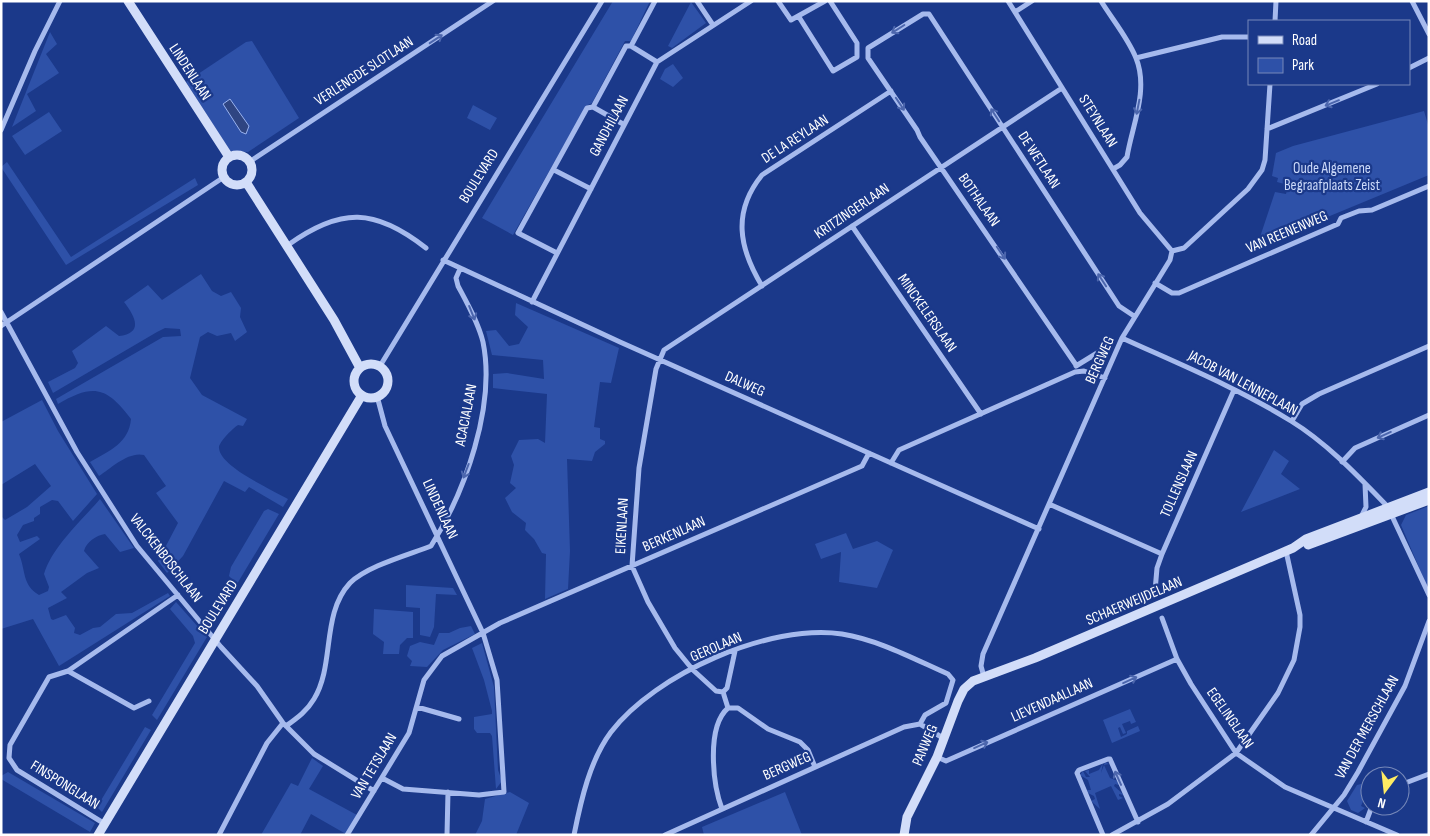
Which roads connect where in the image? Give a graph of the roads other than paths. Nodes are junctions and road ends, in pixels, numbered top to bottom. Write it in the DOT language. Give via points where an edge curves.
graph roads {
  1 [pos="60,1"];
  2 [pos="128,1"];
  3 [pos="493,1"];
  4 [pos="602,1"];
  5 [pos="654,1"];
  6 [pos="697,1"];
  7 [pos="751,1"];
  8 [pos="778,1"];
  9 [pos="824,1"];
  10 [pos="830,1"];
  11 [pos="1008,1"];
  12 [pos="1032,1"];
  13 [pos="1101,1"];
  14 [pos="1276,1"];
  15 [pos="1412,1"];
  16 [pos="1015,12"];
  17 [pos="799,17"];
  18 [pos="1275,20"];
  19 [pos="713,25"];
  20 [pos="1429,34"];
  21 [pos="1248,38"];
  22 [pos="631,46"];
  23 [pos="868,48"];
  24 [pos="1136,58"];
  25 [pos="1429,58"];
  26 [pos="657,62"];
  27 [pos="1410,68"];
  28 [pos="1270,85"];
  29 [pos="1375,85"];
  30 [pos="1062,88"];
  31 [pos="891,92"];
  32 [pos="593,107"];
  33 [pos="624,124"];
  34 [pos="1003,127"];
  35 [pos="1267,129"];
  36 [pos="1,130"];
  37 [pos="229,157"];
  38 [pos="249,162"];
  39 [pos="941,166"];
  40 [pos="1113,169"];
  41 [pos="554,170"];
  42 [pos="224,177"];
  43 [pos="246,182"];
  44 [pos="1429,186"];
  45 [pos="590,189"];
  46 [pos="852,226"];
  47 [pos="288,245"];
  48 [pos="426,248"];
  49 [pos="1172,251"];
  50 [pos="557,253"];
  51 [pos="442,260"];
  52 [pos="460,269"];
  53 [pos="1155,283"];
  54 [pos="762,286"];
  55 [pos="532,302"];
  56 [pos="1,312"];
  57 [pos="1134,316"];
  58 [pos="7,322"];
  59 [pos="1,326"];
  60 [pos="1122,338"];
  61 [pos="1429,346"];
  62 [pos="1102,350"];
  63 [pos="659,360"];
  64 [pos="1076,365"];
  65 [pos="380,366"];
  66 [pos="360,368"];
  67 [pos="1079,370"];
  68 [pos="1105,378"];
  69 [pos="1234,390"];
  70 [pos="362,395"];
  71 [pos="378,396"];
  72 [pos="981,414"];
  73 [pos="1429,415"];
  74 [pos="1292,421"];
  75 [pos="869,453"];
  76 [pos="1342,462"];
  77 [pos="891,463"];
  78 [pos="1365,484"];
  79 [pos="1429,492"];
  80 [pos="1429,500"];
  81 [pos="1050,504"];
  82 [pos="1389,511"];
  83 [pos="1361,518"];
  84 [pos="1039,528"];
  85 [pos="437,536"];
  86 [pos="1290,550"];
  87 [pos="1162,554"];
  88 [pos="632,566"];
  89 [pos="1155,591"];
  90 [pos="178,595"];
  91 [pos="1429,595"];
  92 [pos="1162,618"];
  93 [pos="1429,621"];
  94 [pos="482,633"];
  95 [pos="215,638"];
  96 [pos="735,651"];
  97 [pos="1177,659"];
  98 [pos="693,670"];
  99 [pos="68,671"];
  100 [pos="952,677"];
  101 [pos="984,677"];
  102 [pos="723,692"];
  103 [pos="149,701"];
  104 [pos="416,707"];
  105 [pos="728,708"];
  106 [pos="459,719"];
  107 [pos="284,724"];
  108 [pos="920,724"];
  109 [pos="943,738"];
  110 [pos="1236,753"];
  111 [pos="937,757"];
  112 [pos="815,767"];
  113 [pos="1429,774"];
  114 [pos="382,778"];
  115 [pos="1410,781"];
  116 [pos="374,790"];
  117 [pos="448,792"];
  118 [pos="1333,808"];
  119 [pos="722,809"];
  120 [pos="1368,816"];
  121 [pos="1138,822"];
  122 [pos="1366,822"];
  123 [pos="104,824"];
  124 [pos="1123,833"];
  125 [pos="98,835"];
  126 [pos="219,835"];
  127 [pos="348,835"];
  128 [pos="447,835"];
  129 [pos="574,835"];
  130 [pos="665,835"];
  131 [pos="904,835"];
  132 [pos="1103,835"];
  133 [pos="1112,835"];
  134 [pos="1311,835"];
  135 [pos="1397,835"];
  1 -- 36 [label="street"];
  2 -- 37 [label="street, LINDENLAAN"];
  38 -- 3 [label="street, VERLENGDE SLOTLAAN, one-way"];
  4 -- 51 [label="street, BOULEVARD"];
  5 -- 22 [label="street"];
  6 -- 19 [label="street"];
  7 -- 19 [label="street, GANDHILAAN"];
  8 -- 17 [label="street" via="791,20"];
  9 -- 17 [label="street"];
  10 -- 17 [label="street" via="859,50 857,57 832,71"];
  11 -- 16 [label="street, STEYNLAAN"];
  12 -- 16 [label="street"];
  13 -- 24 [label="street"];
  14 -- 18 [label="street"];
  15 -- 20 [label="street"];
  16 -- 30 [label="street, STEYNLAAN"];
  19 -- 26 [label="street, GANDHILAAN"];
  21 -- 24 [label="street" via="1222,37"];
  22 -- 26 [label="street"];
  22 -- 32 [label="street" via="626,46"];
  23 -- 31 [label="street, BOTHALAAN" via="868,58"];
  34 -- 23 [label="street, DE WETLAAN, one-way" via="929,14 923,14"];
  24 -- 40 [label="street, one-way" via="1140,96 1137,113 1127,157"];
  25 -- 27 [label="street"];
  26 -- 33 [label="street, GANDHILAAN"];
  28 -- 35 [label="street"];
  29 -- 35 [label="street, one-way"];
  30 -- 34 [label="street, KRITZINGERLAAN"];
  30 -- 40 [label="street, STEYNLAAN"];
  31 -- 39 [label="street, BOTHALAAN, one-way"];
  31 -- 54 [label="street, DE LA REYLAAN" via="762,176 751,189 741,231 749,264"];
  32 -- 33 [label="street"];
  32 -- 41 [label="street" via="587,108"];
  33 -- 45 [label="street, GANDHILAAN"];
  34 -- 39 [label="street, KRITZINGERLAAN"];
  57 -- 34 [label="street, DE WETLAAN, one-way" via="1119,306"];
  35 -- 49 [label="street" via="1265,160 1256,181 1184,248"];
  37 -- 38 [label="street" via="242,156"];
  37 -- 42 [label="street" via="222,166"];
  38 -- 43 [label="street" via="252,172"];
  39 -- 46 [label="street, KRITZINGERLAAN"];
  39 -- 64 [label="street, BOTHALAAN, one-way"];
  40 -- 49 [label="street, STEYNLAAN" via="1140,213"];
  41 -- 45 [label="street"];
  41 -- 50 [label="street" via="550,171 518,233"];
  42 -- 43 [label="street" via="232,184"];
  42 -- 58 [label="street"];
  43 -- 47 [label="street"];
  44 -- 53 [label="street, VAN REENENWEG" via="1372,210 1341,218 1338,224 1179,293 1172,293"];
  45 -- 50 [label="street, GANDHILAAN"];
  46 -- 54 [label="street, KRITZINGERLAAN"];
  46 -- 72 [label="street, MINCKELERSLAAN"];
  47 -- 48 [label="street" via="323,223 354,217 390,224"];
  47 -- 66 [label="street"];
  49 -- 53 [label="street, BERGWEG"];
  50 -- 55 [label="street, GANDHILAAN"];
  51 -- 52 [label="street, DALWEG"];
  51 -- 65 [label="street, BOULEVARD"];
  52 -- 55 [label="street, DALWEG"];
  52 -- 85 [label="street, ACACIALAAN, one-way" via="456,278 458,286 482,340 486,368 485,399 470,460"];
  53 -- 57 [label="street, BERGWEG"];
  54 -- 63 [label="street, KRITZINGERLAAN" via="664,350"];
  55 -- 63 [label="street, DALWEG"];
  56 -- 58 [label="street, VALCKENBOSCHLAAN"];
  57 -- 60 [label="street, BERGWEG"];
  58 -- 59 [label="street"];
  58 -- 90 [label="street, VALCKENBOSCHLAAN" via="47,400 103,494 137,546"];
  60 -- 68 [label="street, BERGWEG"];
  60 -- 69 [label="street, JACOB VAN LENNEPLAAN"];
  61 -- 74 [label="street" via="1319,394 1302,404"];
  62 -- 64 [label="street"];
  63 -- 75 [label="street, DALWEG"];
  63 -- 88 [label="street, EIKENLAAN" via="639,468"];
  64 -- 67 [label="street"];
  65 -- 66 [label="street" via="369,364"];
  65 -- 71 [label="street" via="387,382"];
  66 -- 70 [label="street" via="355,374 354,384"];
  67 -- 68 [label="street"];
  67 -- 72 [label="street"];
  68 -- 81 [label="street, BERGWEG"];
  69 -- 74 [label="street, JACOB VAN LENNEPLAAN"];
  69 -- 87 [label="street, TOLLENSLAAN"];
  70 -- 71 [label="street"];
  70 -- 95 [label="street, BOULEVARD"];
  71 -- 85 [label="street, LINDENLAAN" via="385,426"];
  72 -- 77 [label="street" via="899,450"];
  73 -- 76 [label="street, one-way" via="1355,448"];
  74 -- 76 [label="street, JACOB VAN LENNEPLAAN"];
  75 -- 77 [label="street, DALWEG"];
  75 -- 88 [label="street, BERKENLAAN" via="862,466"];
  76 -- 78 [label="street, JACOB VAN LENNEPLAAN"];
  77 -- 84 [label="street, DALWEG"];
  78 -- 82 [label="street, JACOB VAN LENNEPLAAN"];
  78 -- 83 [label="street" via="1366,507"];
  79 -- 82 [label="street, SCHAERWEIJDELAAN"];
  80 -- 82 [label="street, SCHAERWEIJDELAAN"];
  81 -- 84 [label="street, BERGWEG"];
  81 -- 87 [label="street"];
  82 -- 83 [label="street, SCHAERWEIJDELAAN"];
  82 -- 86 [label="street, SCHAERWEIJDELAAN"];
  82 -- 91 [label="street, JACOB VAN LENNEPLAAN"];
  83 -- 86 [label="street, SCHAERWEIJDELAAN" via="1306,539"];
  84 -- 101 [label="street, BERGWEG" via="984,654 981,666"];
  85 -- 94 [label="street, LINDENLAAN"];
  85 -- 107 [label="street" via="431,546 365,573 351,583 337,602 321,683 314,700 302,714"];
  86 -- 101 [label="street, SCHAERWEIJDELAAN"];
  86 -- 110 [label="street" via="1300,615 1294,660 1278,693"];
  87 -- 89 [label="street, TOLLENSLAAN"];
  88 -- 94 [label="street, BERKENLAAN"];
  88 -- 98 [label="street, EIKENLAAN" via="663,630"];
  90 -- 95 [label="street, VALCKENBOSCHLAAN"];
  90 -- 99 [label="street, FINSPONGLAAN"];
  92 -- 97 [label="street, EGELINGLAAN"];
  93 -- 118 [label="street, VAN DER MERSCHLAAN" via="1405,686 1358,772"];
  94 -- 104 [label="street, VAN TETSLAAN" via="442,656 424,680"];
  94 -- 117 [label="street, LINDENLAAN" via="497,680 504,792 479,795"];
  95 -- 107 [label="street, VALCKENBOSCHLAAN" via="257,686"];
  95 -- 123 [label="street, BOULEVARD"];
  96 -- 98 [label="street, GEROLAAN"];
  96 -- 100 [label="street, GEROLAAN" via="792,635 842,634 879,644"];
  96 -- 102 [label="street" via="727,688"];
  97 -- 110 [label="street, EGELINGLAAN"];
  111 -- 97 [label="street, LIEVENDAALLAAN, one-way" via="946,761"];
  98 -- 102 [label="street, EIKENLAAN" via="716,691"];
  98 -- 129 [label="street, GEROLAAN" via="642,701 611,733 591,774"];
  99 -- 103 [label="street" via="134,708"];
  99 -- 123 [label="street, FINSPONGLAAN" via="49,677 13,738 9,758 17,770"];
  100 -- 108 [label="street, BERGWEG" via="946,703 925,715"];
  101 -- 109 [label="street, PANWEG" via="964,689"];
  102 -- 105 [label="street"];
  104 -- 106 [label="street"];
  104 -- 114 [label="street, VAN TETSLAAN" via="409,733"];
  105 -- 112 [label="street" via="738,708 768,729 800,742 808,750"];
  105 -- 119 [label="street" via="719,720 714,746 713,775"];
  107 -- 116 [label="street, VALCKENBOSCHLAAN" via="314,754"];
  107 -- 126 [label="street" via="268,743"];
  108 -- 109 [label="street"];
  108 -- 112 [label="street, BERGWEG" via="904,727"];
  109 -- 111 [label="street, PANWEG"];
  110 -- 118 [label="street, EGELINGLAAN" via="1285,787"];
  110 -- 121 [label="street" via="1196,785"];
  111 -- 131 [label="street, PANWEG" via="907,817"];
  112 -- 119 [label="street, BERGWEG"];
  113 -- 115 [label="street"];
  114 -- 116 [label="street, VAN TETSLAAN"];
  114 -- 117 [label="street" via="403,789"];
  116 -- 127 [label="street, VAN TETSLAAN"];
  117 -- 128 [label="street"];
  118 -- 122 [label="street, EGELINGLAAN"];
  118 -- 134 [label="street, VAN DER MERSCHLAAN"];
  119 -- 130 [label="street, BERGWEG"];
  120 -- 122 [label="street"];
  121 -- 124 [label="street"];
  121 -- 132 [label="street, one-way" via="1108,759 1077,773"];
  122 -- 135 [label="street, EGELINGLAAN"];
  123 -- 125 [label="street, BOULEVARD"];
  124 -- 133 [label="street"];
}
